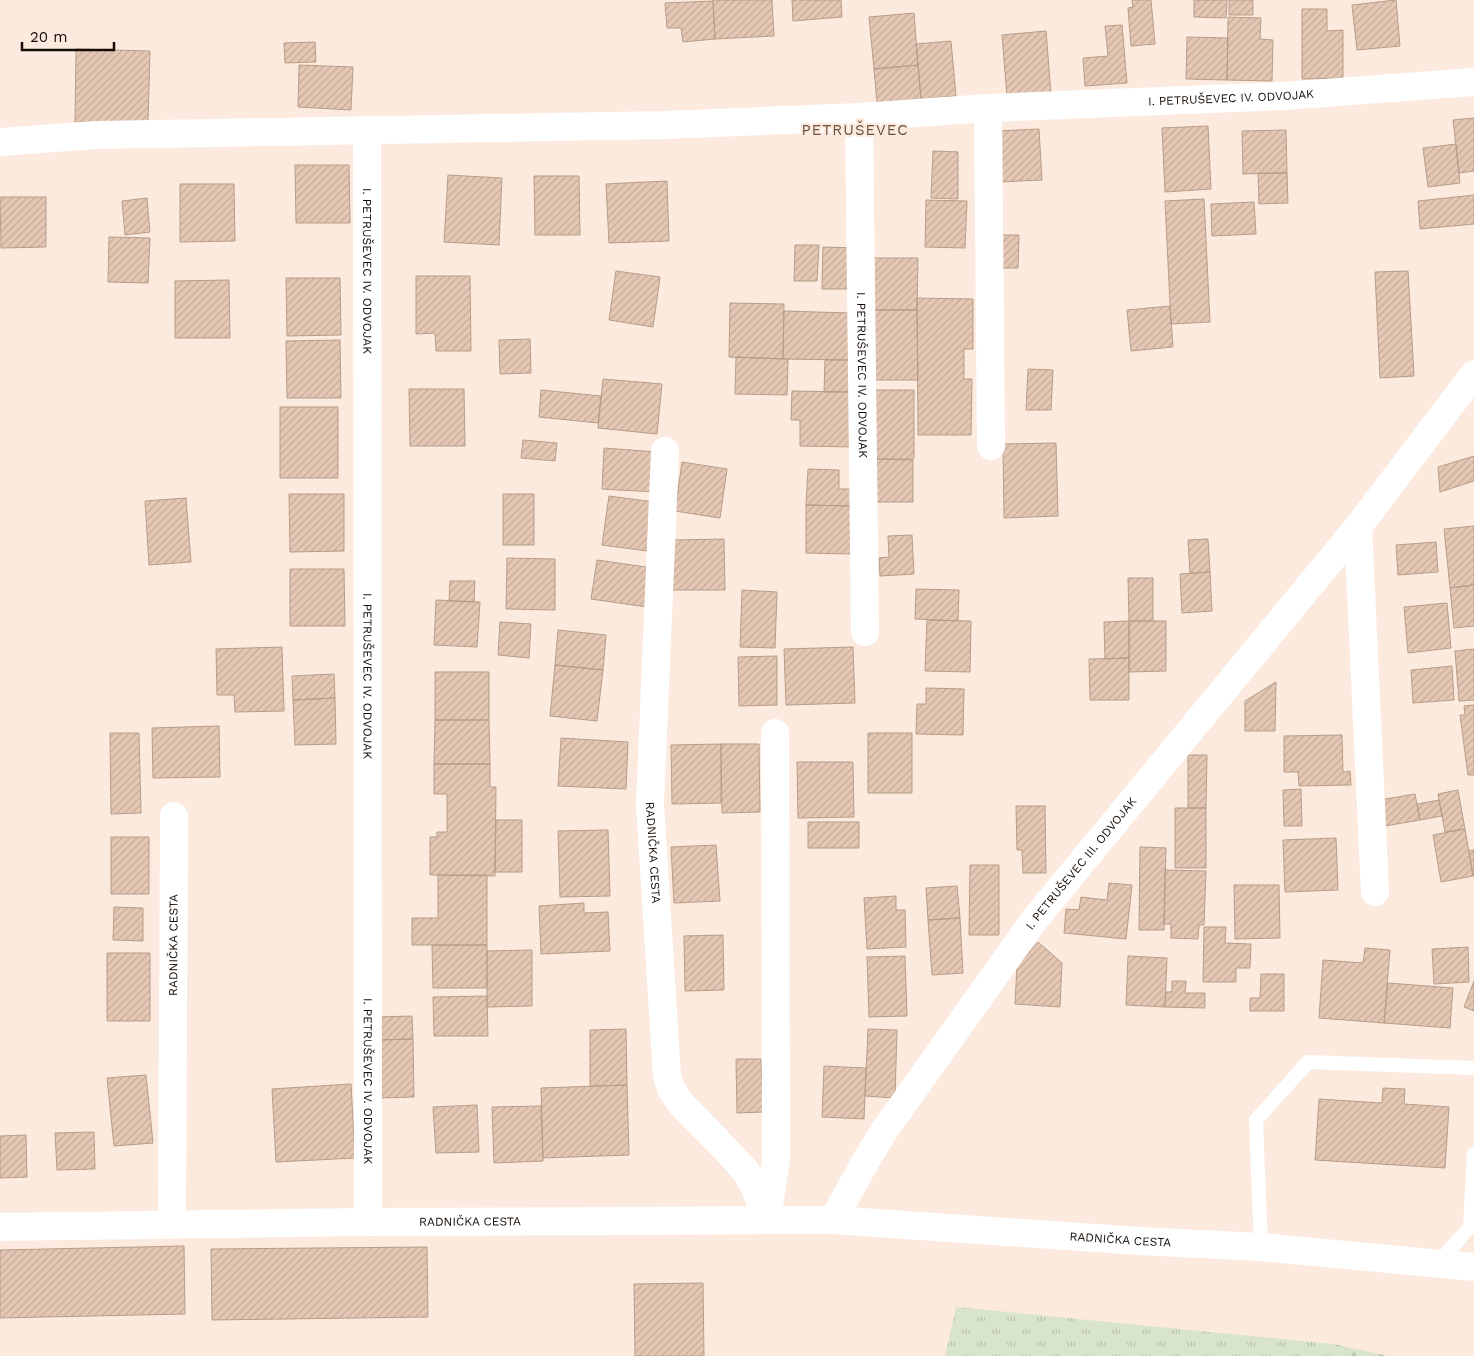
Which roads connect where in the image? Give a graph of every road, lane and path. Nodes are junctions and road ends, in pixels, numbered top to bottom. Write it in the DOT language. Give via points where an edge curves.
graph roads {
  1 [pos="1474,82"];
  2 [pos="988,108"];
  3 [pos="859,117"];
  4 [pos="367,130"];
  5 [pos="0,142"];
  6 [pos="1474,374"];
  7 [pos="991,446"];
  8 [pos="665,451"];
  9 [pos="1358,527"];
  10 [pos="865,632"];
  11 [pos="775,733"];
  12 [pos="174,816"];
  13 [pos="1375,892"];
  14 [pos="1474,1068"];
  15 [pos="1474,1154"];
  16 [pos="767,1220"];
  17 [pos="833,1220"];
  18 [pos="368,1222"];
  19 [pos="172,1224"];
  20 [pos="0,1227"];
  21 [pos="1261,1247"];
  22 [pos="1438,1263"];
  23 [pos="1474,1267"];
  1 -- 2 [label="street, I. PETRUŠEVEC IV. ODVOJAK" via="1284,96"];
  2 -- 3 [label="street, I. PETRUŠEVEC IV. ODVOJAK"];
  2 -- 7 [label="street"];
  3 -- 4 [label="street, I. PETRUŠEVEC IV. ODVOJAK" via="666,125"];
  3 -- 10 [label="street, I. PETRUŠEVEC IV. ODVOJAK"];
  4 -- 5 [label="street, I. PETRUŠEVEC IV. ODVOJAK" via="96,135"];
  4 -- 18 [label="street, I. PETRUŠEVEC IV. ODVOJAK"];
  6 -- 9 [label="street, I. PETRUŠEVEC III. ODVOJAK"];
  8 -- 16 [label="street, RADNIČKA CESTA" via="650,804 667,1076 671,1090 682,1105 745,1170"];
  9 -- 13 [label="street"];
  9 -- 17 [label="street, I. PETRUŠEVEC III. ODVOJAK" via="1035,919 884,1131"];
  11 -- 16 [label="street" via="776,1160"];
  12 -- 19 [label="street, RADNIČKA CESTA"];
  14 -- 21 [label="lane" via="1308,1062 1256,1120"];
  15 -- 22 [label="lane" via="1470,1227"];
  16 -- 17 [label="street, RADNIČKA CESTA"];
  16 -- 18 [label="street, RADNIČKA CESTA"];
  17 -- 21 [label="street, RADNIČKA CESTA"];
  18 -- 19 [label="street, RADNIČKA CESTA"];
  19 -- 20 [label="street, RADNIČKA CESTA"];
  21 -- 22 [label="street, RADNIČKA CESTA"];
  22 -- 23 [label="street, RADNIČKA CESTA"];
}
